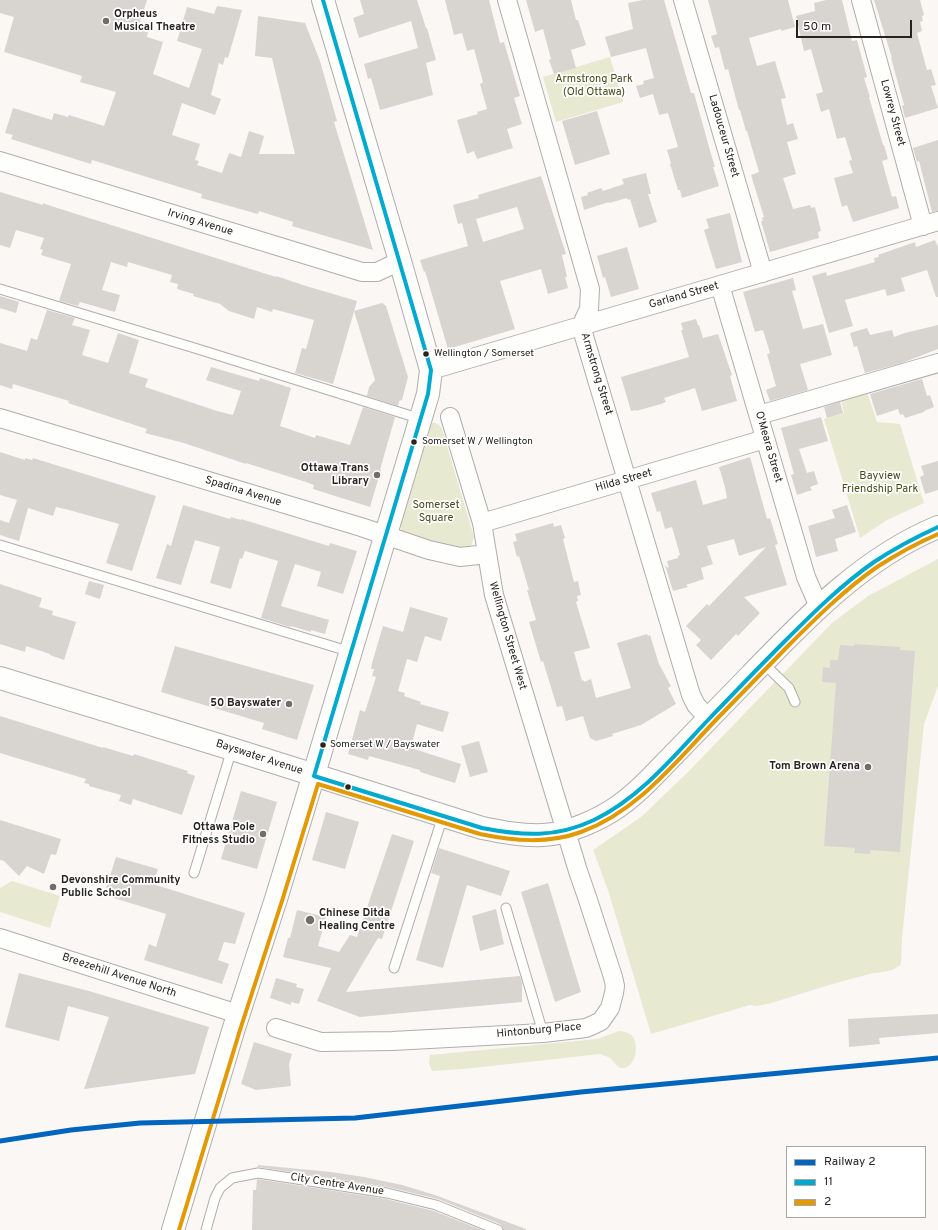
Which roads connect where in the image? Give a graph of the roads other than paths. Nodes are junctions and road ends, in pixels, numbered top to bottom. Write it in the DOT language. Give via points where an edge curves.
graph roads {
  1 [pos="323,0"];
  2 [pos="507,0"];
  3 [pos="683,0"];
  4 [pos="861,0"];
  5 [pos="0,161"];
  6 [pos="930,224"];
  7 [pos="400,261"];
  8 [pos="763,273"];
  9 [pos="720,285"];
  10 [pos="0,289"];
  11 [pos="581,326"];
  12 [pos="938,363"];
  13 [pos="431,370"];
  14 [pos="758,415"];
  15 [pos="450,417"];
  16 [pos="0,418"];
  17 [pos="421,419"];
  18 [pos="765,439"];
  19 [pos="628,480"];
  20 [pos="482,523"];
  21 [pos="938,527"];
  22 [pos="385,535"];
  23 [pos="0,545"];
  24 [pos="487,554"];
  25 [pos="819,607"];
  26 [pos="351,652"];
  27 [pos="763,663"];
  28 [pos="0,678"];
  29 [pos="795,702"];
  30 [pos="709,719"];
  31 [pos="232,750"];
  32 [pos="314,776"];
  33 [pos="442,816"];
  34 [pos="566,831"];
  35 [pos="194,873"];
  36 [pos="506,908"];
  37 [pos="0,938"];
  38 [pos="394,968"];
  39 [pos="238,1014"];
  40 [pos="276,1028"];
  41 [pos="543,1033"];
  42 [pos="174,1230"];
  43 [pos="206,1230"];
  44 [pos="498,1230"];
  1 -- 7 [label="main road"];
  2 -- 11 [label="street, Armstrong Street" via="590,289 589,309"];
  3 -- 8 [label="street, Ladouceur Street"];
  4 -- 6 [label="street, Lowrey Street"];
  5 -- 7 [label="street, Irving Avenue" via="362,272 377,272"];
  6 -- 8 [label="street, Garland Street"];
  7 -- 13 [label="main road"];
  8 -- 9 [label="street, Garland Street"];
  9 -- 11 [label="street, Garland Street"];
  9 -- 14 [label="street, O'Meara Street"];
  10 -- 17 [label="lane"];
  11 -- 13 [label="street, Garland Street"];
  11 -- 19 [label="street, Armstrong Street"];
  12 -- 14 [label="street"];
  13 -- 17 [label="main road"];
  14 -- 18 [label="street, O'Meara Street"];
  15 -- 20 [label="street, Wellington Street West"];
  16 -- 22 [label="street, Spadina Avenue"];
  17 -- 22 [label="main road"];
  18 -- 19 [label="street, Hilda Street"];
  18 -- 25 [label="street, O'Meara Street" via="806,577"];
  19 -- 20 [label="street, Hilda Street"];
  19 -- 30 [label="street, Armstrong Street" via="693,700"];
  20 -- 24 [label="street, Wellington Street West"];
  21 -- 25 [label="main road, Bayswater Avenue" via="879,558"];
  22 -- 24 [label="street, Spadina Avenue" via="458,557"];
  22 -- 26 [label="main road"];
  23 -- 26 [label="lane"];
  24 -- 34 [label="street, Wellington Street West" via="494,595"];
  25 -- 27 [label="main road, Bayswater Avenue"];
  26 -- 32 [label="main road"];
  27 -- 29 [label="lane" via="789,688"];
  27 -- 30 [label="main road, Bayswater Avenue"];
  28 -- 31 [label="main road, Bayswater Avenue"];
  30 -- 34 [label="main road, Bayswater Avenue" via="620,806"];
  31 -- 32 [label="main road, Bayswater Avenue"];
  31 -- 35 [label="lane"];
  32 -- 33 [label="main road, Bayswater Avenue"];
  32 -- 39 [label="main road"];
  33 -- 34 [label="main road, Bayswater Avenue" via="510,833 543,835"];
  33 -- 38 [label="lane"];
  34 -- 41 [label="street, Hintonburg Place" via="615,986 610,1008 601,1021 586,1028"];
  36 -- 41 [label="lane"];
  37 -- 39 [label="street, Breezehill Avenue North"];
  39 -- 42 [label="main road"];
  40 -- 41 [label="street, Hintonburg Place" via="321,1042"];
  43 -- 44 [label="lane, City Centre Avenue" via="220,1188 232,1178 258,1173 387,1193 436,1205"];
}
